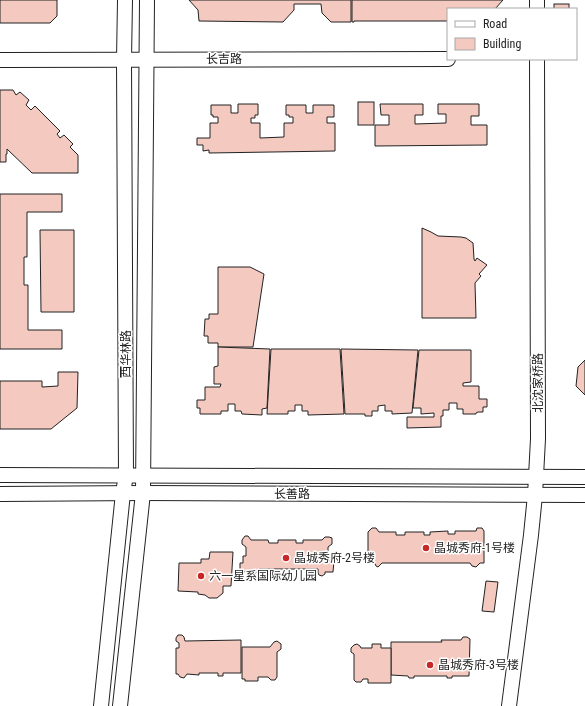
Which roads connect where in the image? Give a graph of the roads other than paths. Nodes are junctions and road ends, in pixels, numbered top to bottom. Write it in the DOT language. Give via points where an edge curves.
graph roads {
  1 [pos="125,0"];
  2 [pos="146,0"];
  3 [pos="147,59"];
  4 [pos="447,59"];
  5 [pos="0,60"];
  6 [pos="124,60"];
  7 [pos="537,60"];
  8 [pos="0,475"];
  9 [pos="126,475"];
  10 [pos="143,475"];
  11 [pos="536,477"];
  12 [pos="585,478"];
  13 [pos="143,493"];
  14 [pos="0,494"];
  15 [pos="122,494"];
  16 [pos="536,495"];
  17 [pos="585,495"];
  18 [pos="101,706"];
  19 [pos="120,706"];
  20 [pos="509,706"];
  1 -- 6 [label="street, 西华林路"];
  2 -- 3 [label="street, 西华林路"];
  3 -- 4 [label="street, 长吉路"];
  3 -- 6 [label="street, 长吉路"];
  3 -- 10 [label="street, 西华林路"];
  5 -- 6 [label="street, 长吉路"];
  6 -- 9 [label="street, 西华林路"];
  7 -- 11 [label="street, 北沈家桥路"];
  8 -- 9 [label="street, 长善路"];
  9 -- 10 [label="street, 长善路"];
  9 -- 15 [label="street, 西华林路"];
  10 -- 11 [label="street, 长善路"];
  10 -- 13 [label="street, 西华林路"];
  11 -- 12 [label="street, 长善路"];
  11 -- 16 [label="street, 北沈家桥路"];
  13 -- 15 [label="street, 长善路"];
  13 -- 16 [label="street, 长善路"];
  13 -- 19 [label="street, 西华林路"];
  14 -- 15 [label="street, 长善路"];
  15 -- 18 [label="street, 西华林路"];
  16 -- 17 [label="street, 长善路"];
  16 -- 20 [label="street, 北沈家桥路"];
}
